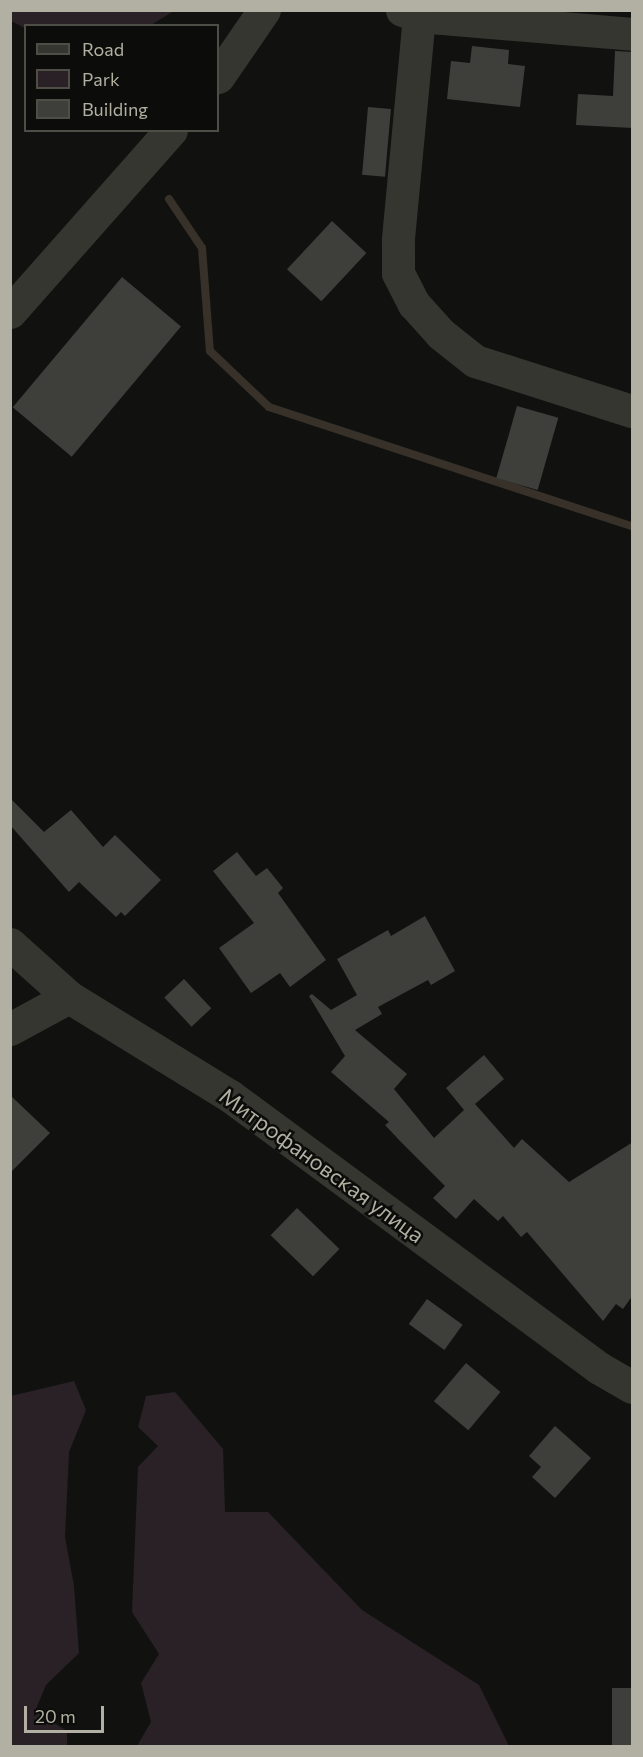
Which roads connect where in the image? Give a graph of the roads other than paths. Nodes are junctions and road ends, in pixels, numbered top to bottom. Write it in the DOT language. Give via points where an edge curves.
graph roads {
  1 [pos="264,10"];
  2 [pos="410,13"];
  3 [pos="633,34"];
  4 [pos="219,76"];
  5 [pos="169,132"];
  6 [pos="10,312"];
  7 [pos="633,411"];
  8 [pos="10,944"];
  9 [pos="69,997"];
  10 [pos="10,1029"];
  11 [pos="633,1387"];
  1 -- 4 [label="street"];
  2 -- 3 [label="street"];
  2 -- 7 [label="street" via="398,273 414,304 441,334 475,361"];
  5 -- 6 [label="street"];
  8 -- 9 [label="street, Митрофановская улица"];
  9 -- 10 [label="street"];
  9 -- 11 [label="street, Митрофановская улица" via="230,1096 598,1368"];
}
